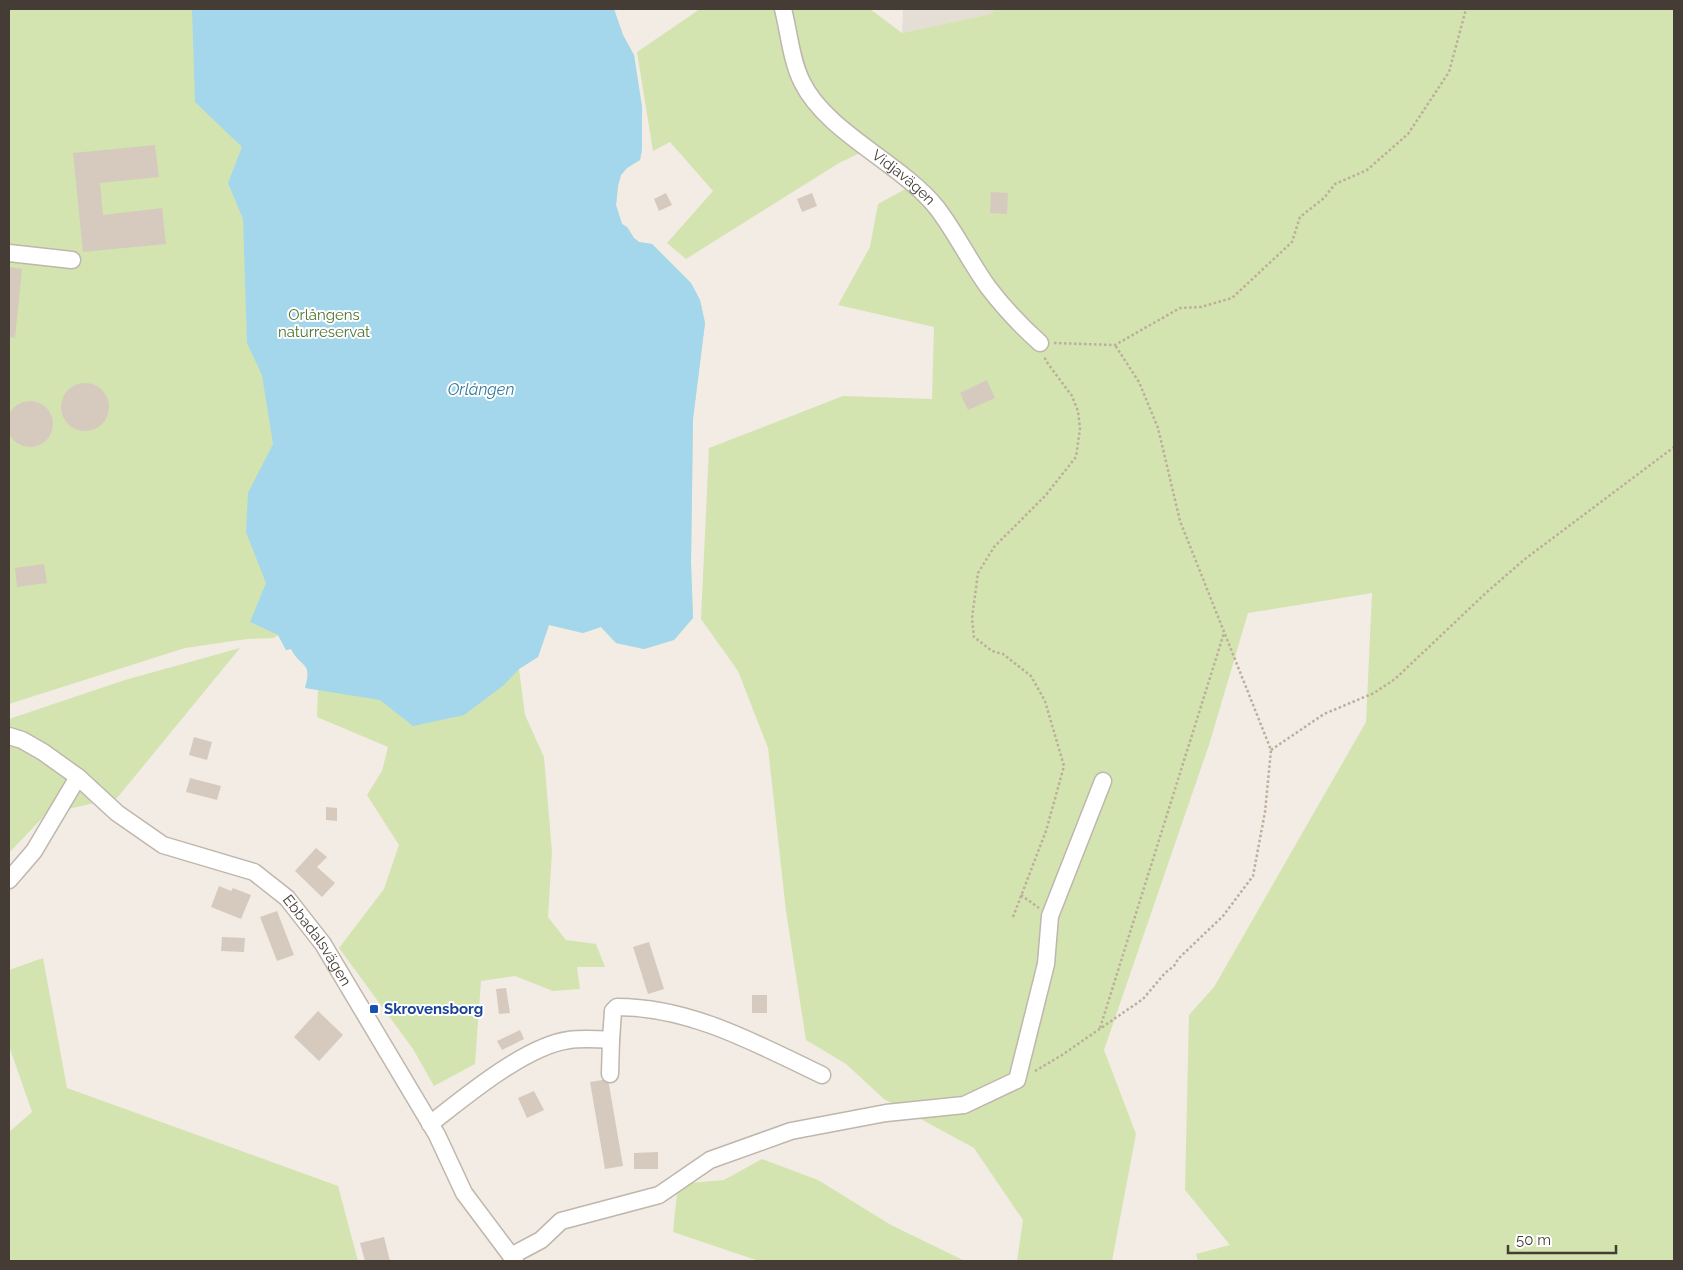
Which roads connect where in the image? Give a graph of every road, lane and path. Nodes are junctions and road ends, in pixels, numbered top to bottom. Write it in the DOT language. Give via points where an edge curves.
graph roads {
  1 [pos="784,9"];
  2 [pos="1466,9"];
  3 [pos="9,253"];
  4 [pos="72,260"];
  5 [pos="1040,343"];
  6 [pos="1115,345"];
  7 [pos="1674,447"];
  8 [pos="1225,631"];
  9 [pos="9,736"];
  10 [pos="1271,750"];
  11 [pos="78,777"];
  12 [pos="1103,781"];
  13 [pos="9,880"];
  14 [pos="1022,895"];
  15 [pos="1050,916"];
  16 [pos="1013,917"];
  17 [pos="1099,1029"];
  18 [pos="611,1040"];
  19 [pos="610,1074"];
  20 [pos="822,1076"];
  21 [pos="1017,1080"];
  22 [pos="430,1124"];
  23 [pos="513,1259"];
  1 -- 5 [label="street, Vidjavägen" via="801,81 813,102 905,177 936,208 988,287"];
  2 -- 6 [label="path" via="1449,72 1408,134 1367,170 1335,184 1324,198 1300,217 1292,242 1232,298 1201,307 1180,308"];
  3 -- 4 [label="street"];
  5 -- 6 [label="path"];
  5 -- 14 [label="path" via="1046,361 1072,396 1078,411 1080,429 1076,457 1045,496 994,547 978,573 972,618 974,637 1031,676 1045,701 1064,766 1046,831"];
  6 -- 8 [label="path" via="1139,382 1158,428 1180,521"];
  7 -- 10 [label="path" via="1517,566 1395,679 1374,693 1324,714"];
  8 -- 10 [label="path"];
  8 -- 17 [label="path"];
  9 -- 11 [label="street, Ebbadalsvägen" via="43,752"];
  10 -- 17 [label="path" via="1265,812 1253,876 1223,916 1178,959 1143,999"];
  11 -- 13 [label="street" via="34,851"];
  11 -- 22 [label="street, Ebbadalsvägen" via="117,812 163,845 254,872 288,898 323,944"];
  12 -- 15 [label="street"];
  14 -- 15 [label="path"];
  14 -- 16 [label="path"];
  15 -- 21 [label="street" via="1046,964"];
  17 -- 21 [label="path" via="1062,1055"];
  18 -- 19 [label="street"];
  18 -- 20 [label="street" via="617,1007 669,1013 711,1024"];
  18 -- 22 [label="street" via="568,1040 525,1056"];
  21 -- 23 [label="street" via="964,1105 886,1113 782,1134 710,1160 659,1195 561,1221"];
  22 -- 23 [label="street, Ebbadalsvägen" via="464,1193"];
}
